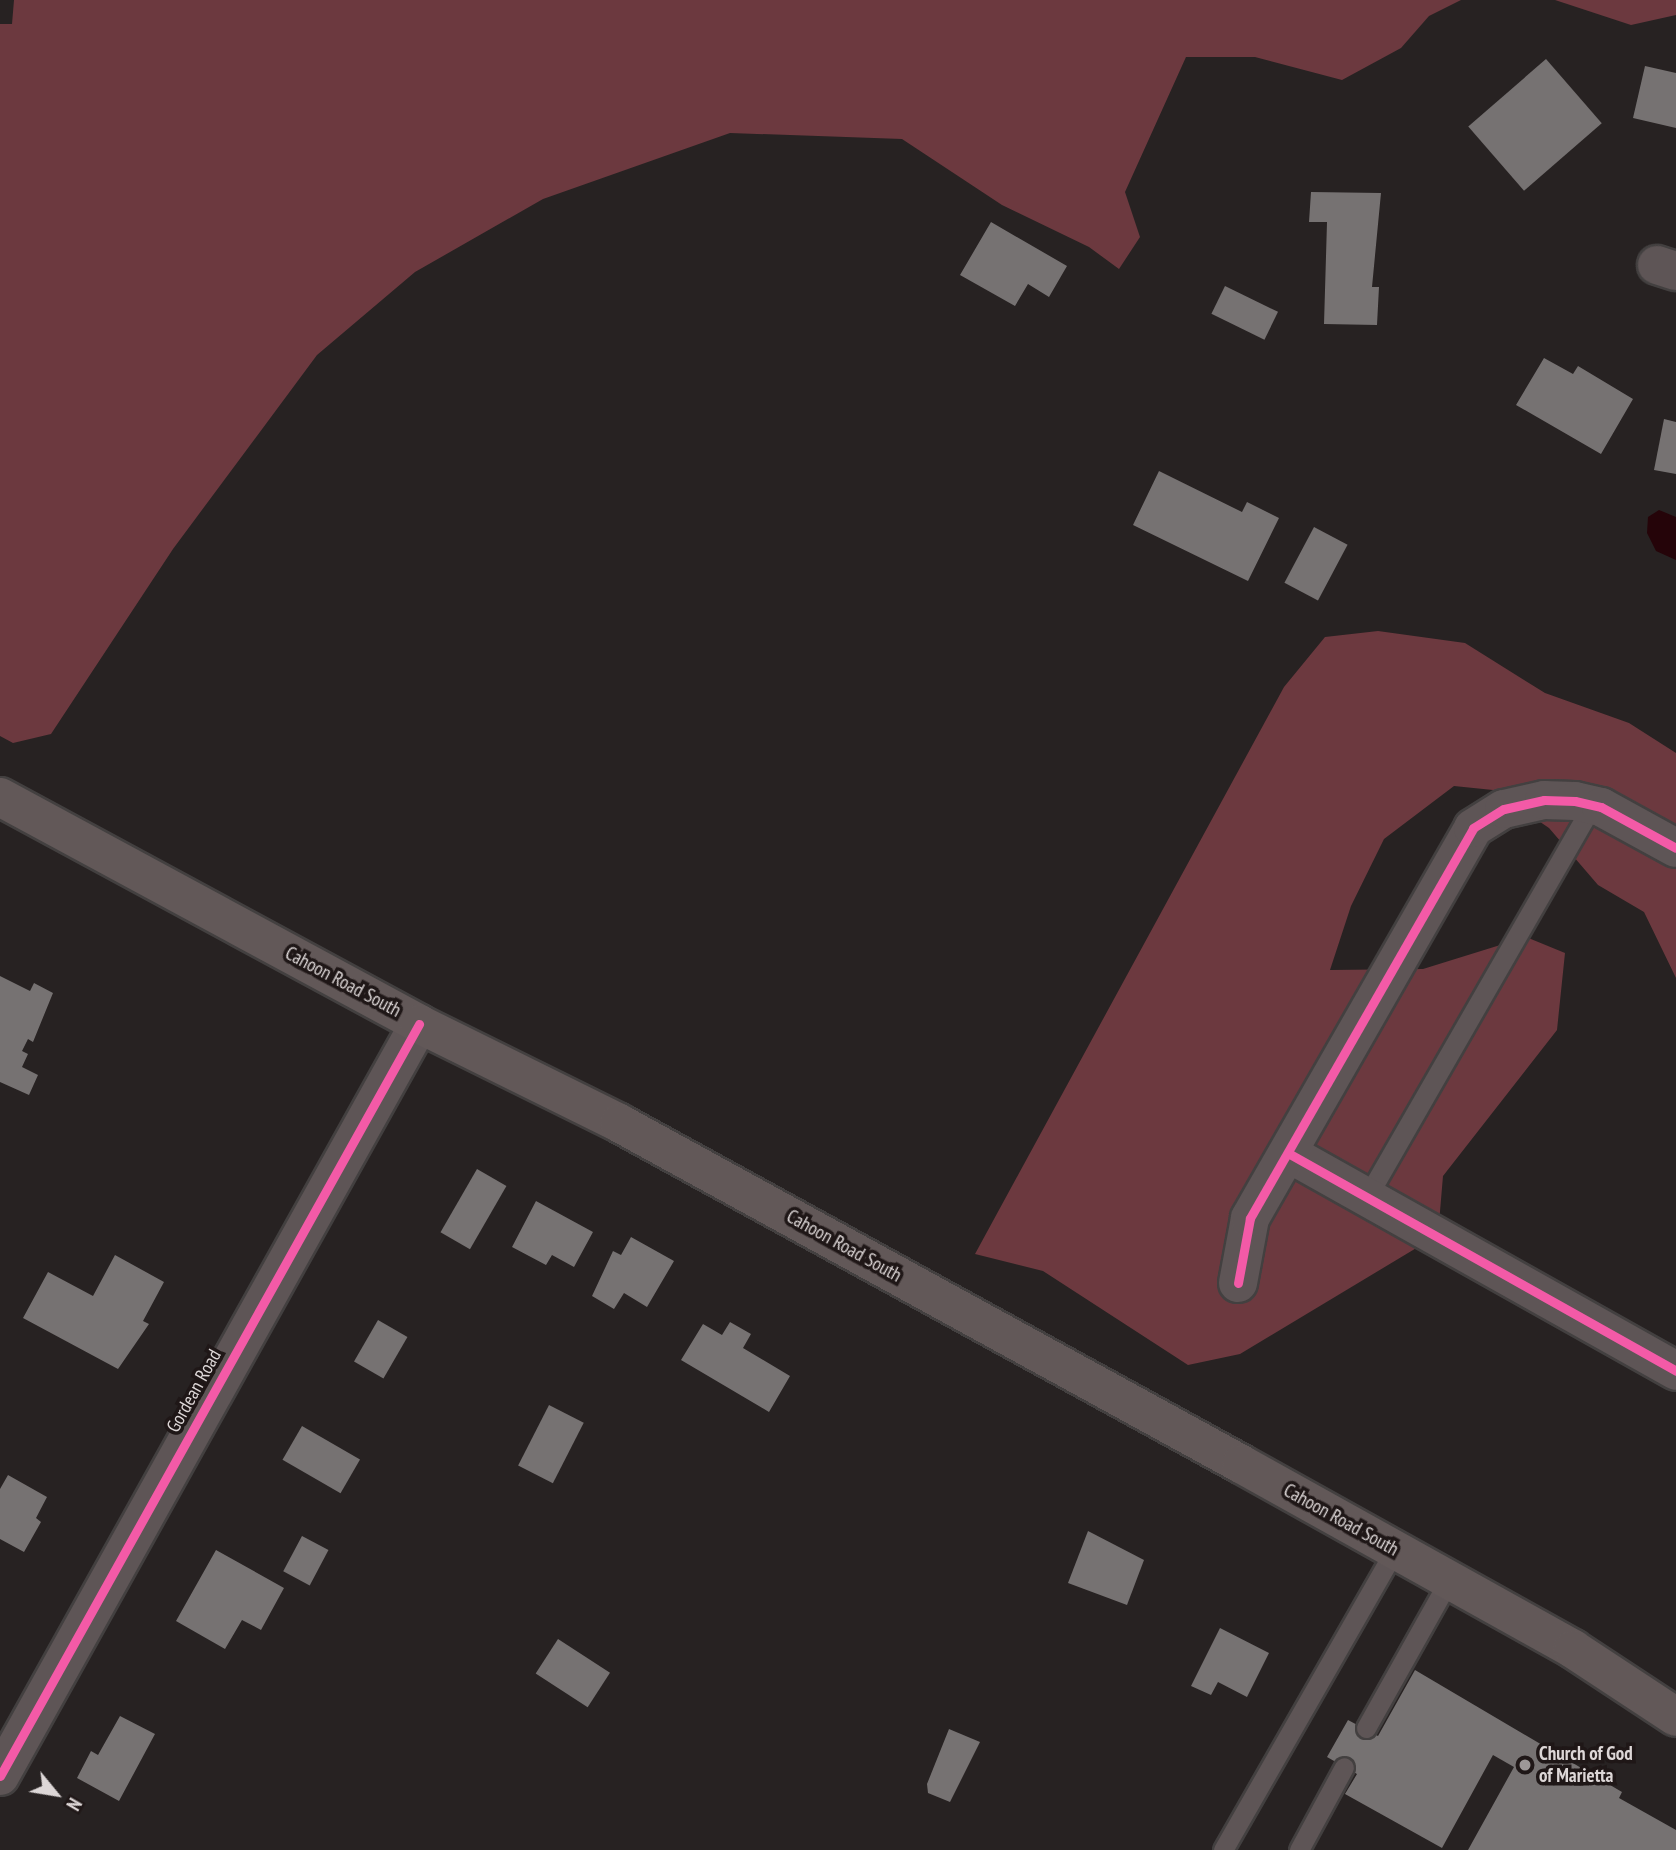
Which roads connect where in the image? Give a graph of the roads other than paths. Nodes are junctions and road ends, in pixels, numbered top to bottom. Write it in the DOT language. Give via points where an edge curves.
graph roads {
  1 [pos="0,797"];
  2 [pos="1593,804"];
  3 [pos="1676,848"];
  4 [pos="419,1024"];
  5 [pos="1287,1153"];
  6 [pos="1367,1197"];
  7 [pos="1238,1283"];
  8 [pos="1676,1371"];
  9 [pos="1395,1550"];
  10 [pos="1449,1580"];
  11 [pos="1676,1717"];
  12 [pos="1366,1728"];
  13 [pos="1344,1767"];
  14 [pos="0,1776"];
  15 [pos="1223,1850"];
  16 [pos="1299,1850"];
  1 -- 4 [label="main road, Cahoon Road South"];
  2 -- 3 [label="street"];
  2 -- 5 [label="street" via="1544,800 1504,808 1474,828"];
  2 -- 6 [label="lane"];
  4 -- 9 [label="main road, Cahoon Road South" via="631,1130"];
  4 -- 14 [label="street, Gordean Road"];
  5 -- 6 [label="street"];
  5 -- 7 [label="street" via="1250,1218"];
  6 -- 8 [label="street"];
  9 -- 10 [label="main road, Cahoon Road South"];
  9 -- 15 [label="lane"];
  10 -- 11 [label="main road, Cahoon Road South" via="1573,1649"];
  10 -- 12 [label="lane"];
  13 -- 16 [label="lane"];
}
